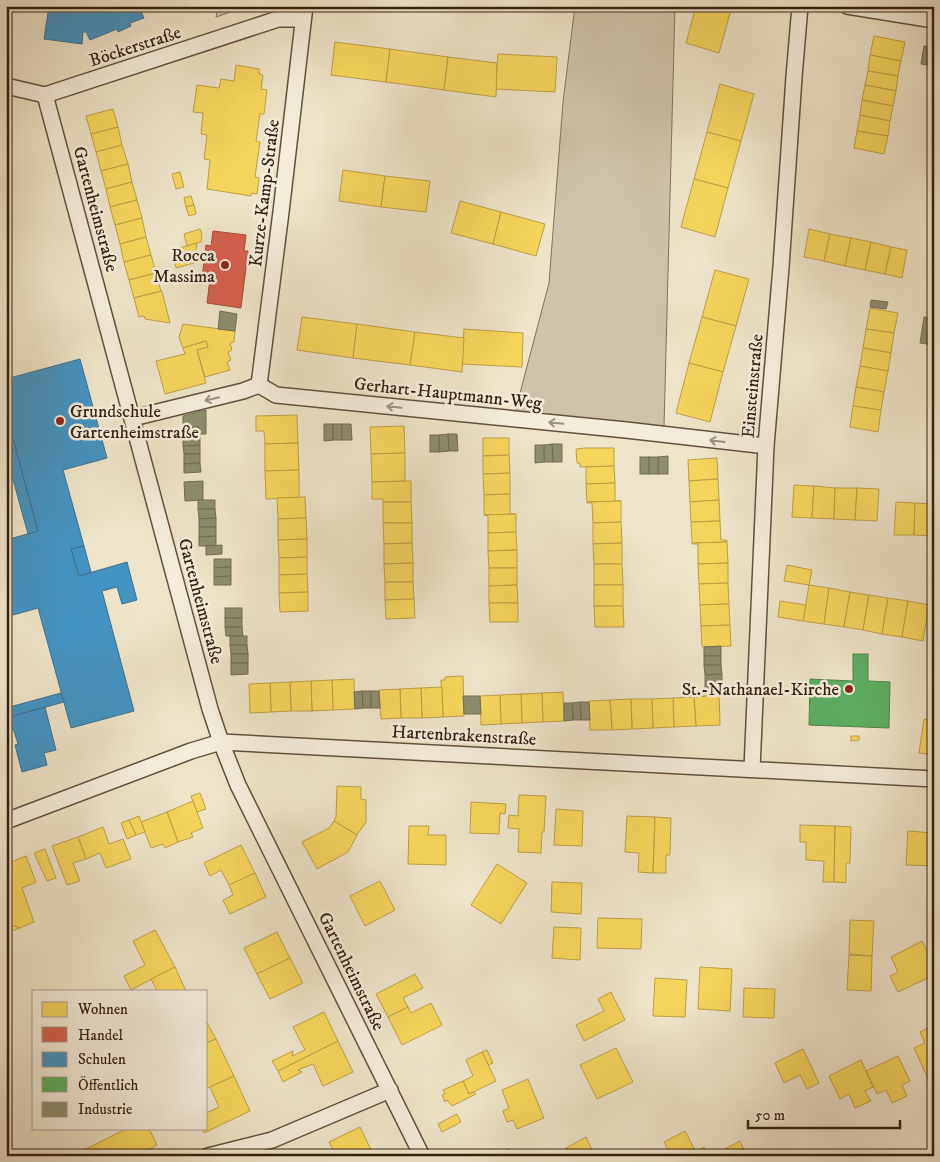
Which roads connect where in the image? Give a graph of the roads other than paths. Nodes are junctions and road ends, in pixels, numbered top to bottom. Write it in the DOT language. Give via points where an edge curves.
graph roads {
  1 [pos="800,6"];
  2 [pos="847,6"];
  3 [pos="304,13"];
  4 [pos="934,20"];
  5 [pos="6,86"];
  6 [pos="45,95"];
  7 [pos="258,385"];
  8 [pos="133,418"];
  9 [pos="766,446"];
  10 [pos="221,742"];
  11 [pos="752,769"];
  12 [pos="934,779"];
  13 [pos="6,821"];
  14 [pos="390,1090"];
  15 [pos="208,1156"];
  16 [pos="422,1156"];
  1 -- 9 [label="street, Einsteinstraße"];
  2 -- 4 [label="street"];
  3 -- 6 [label="street, Böckerstraße"];
  3 -- 7 [label="street, Kurze-Kamp-Straße"];
  5 -- 6 [label="street"];
  6 -- 8 [label="street, Gartenheimstraße"];
  7 -- 8 [label="street, one-way"];
  9 -- 7 [label="street, Gerhart-Hauptmann-Weg, one-way" via="276,395"];
  8 -- 10 [label="street, Gartenheimstraße"];
  9 -- 11 [label="street, Einsteinstraße"];
  10 -- 11 [label="street, Hartenbrakenstraße"];
  10 -- 13 [label="street, Hartenbrakenstraße"];
  10 -- 14 [label="street, Gartenheimstraße" via="243,794"];
  11 -- 12 [label="street, Hartenbrakenstraße"];
  14 -- 15 [label="street" via="272,1140"];
  14 -- 16 [label="street, Gartenheimstraße"];
}
